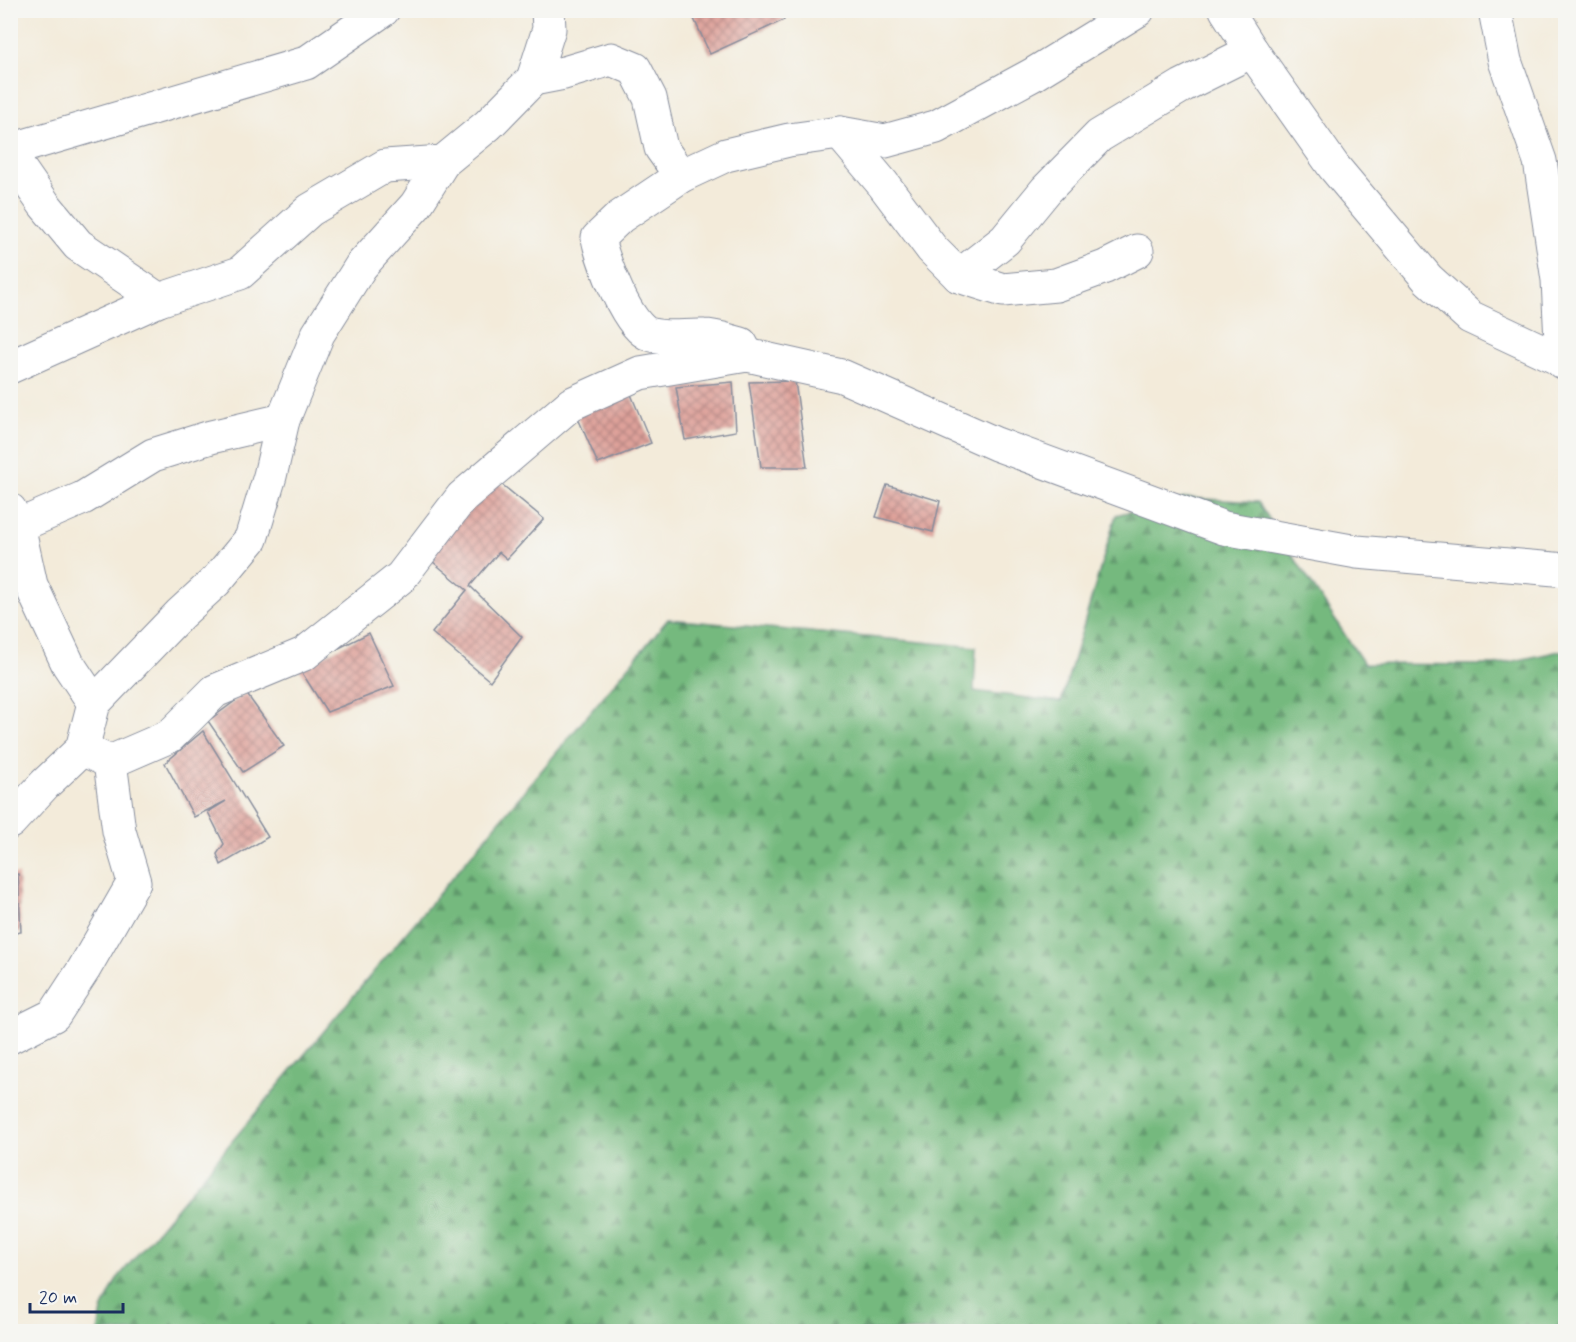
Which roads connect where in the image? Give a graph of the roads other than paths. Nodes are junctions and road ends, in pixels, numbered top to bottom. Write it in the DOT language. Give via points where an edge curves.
graph roads {
  1 [pos="382,10"];
  2 [pos="548,10"];
  3 [pos="1138,10"];
  4 [pos="1226,10"];
  5 [pos="1495,10"];
  6 [pos="1251,51"];
  7 [pos="533,79"];
  8 [pos="840,133"];
  9 [pos="10,150"];
  10 [pos="10,155"];
  11 [pos="443,162"];
  12 [pos="681,176"];
  13 [pos="1137,251"];
  14 [pos="959,276"];
  15 [pos="159,300"];
  16 [pos="747,355"];
  17 [pos="1564,362"];
  18 [pos="10,367"];
  19 [pos="283,420"];
  20 [pos="13,522"];
  21 [pos="1566,570"];
  22 [pos="94,703"];
  23 [pos="96,756"];
  24 [pos="10,822"];
  25 [pos="10,1037"];
  1 -- 9 [label="street" via="306,63"];
  2 -- 7 [label="street" via="549,29"];
  3 -- 8 [label="street" via="1032,75 936,127 885,141"];
  4 -- 6 [label="street"];
  5 -- 17 [label="street" via="1505,61 1540,161 1558,280"];
  6 -- 14 [label="street" via="1182,86 1099,136 1046,190 1005,240"];
  6 -- 17 [label="street" via="1334,167 1428,279 1470,317"];
  7 -- 11 [label="street"];
  7 -- 12 [label="street" via="611,59 635,69 650,98 661,148"];
  8 -- 12 [label="street" via="726,155"];
  8 -- 14 [label="street" via="932,249"];
  10 -- 15 [label="street" via="78,245"];
  11 -- 15 [label="street" via="385,166 310,210 240,273"];
  11 -- 19 [label="street" via="416,205 361,266 318,334"];
  12 -- 16 [label="street" via="620,217 598,238 602,257 628,314 646,334 706,336 741,344"];
  13 -- 14 [label="street" via="1056,285 1003,290"];
  15 -- 18 [label="street"];
  16 -- 21 [label="street" via="842,376 996,444 1224,528 1357,552"];
  16 -- 23 [label="street" via="640,373 571,404 462,497 401,577 304,654 215,692 170,736"];
  19 -- 20 [label="street" via="153,455 83,498"];
  19 -- 22 [label="street" via="251,539 216,581"];
  20 -- 22 [label="street" via="31,585 68,664"];
  22 -- 23 [label="street"];
  23 -- 24 [label="street" via="45,784"];
  23 -- 25 [label="street" via="134,882 54,1014"];
}
